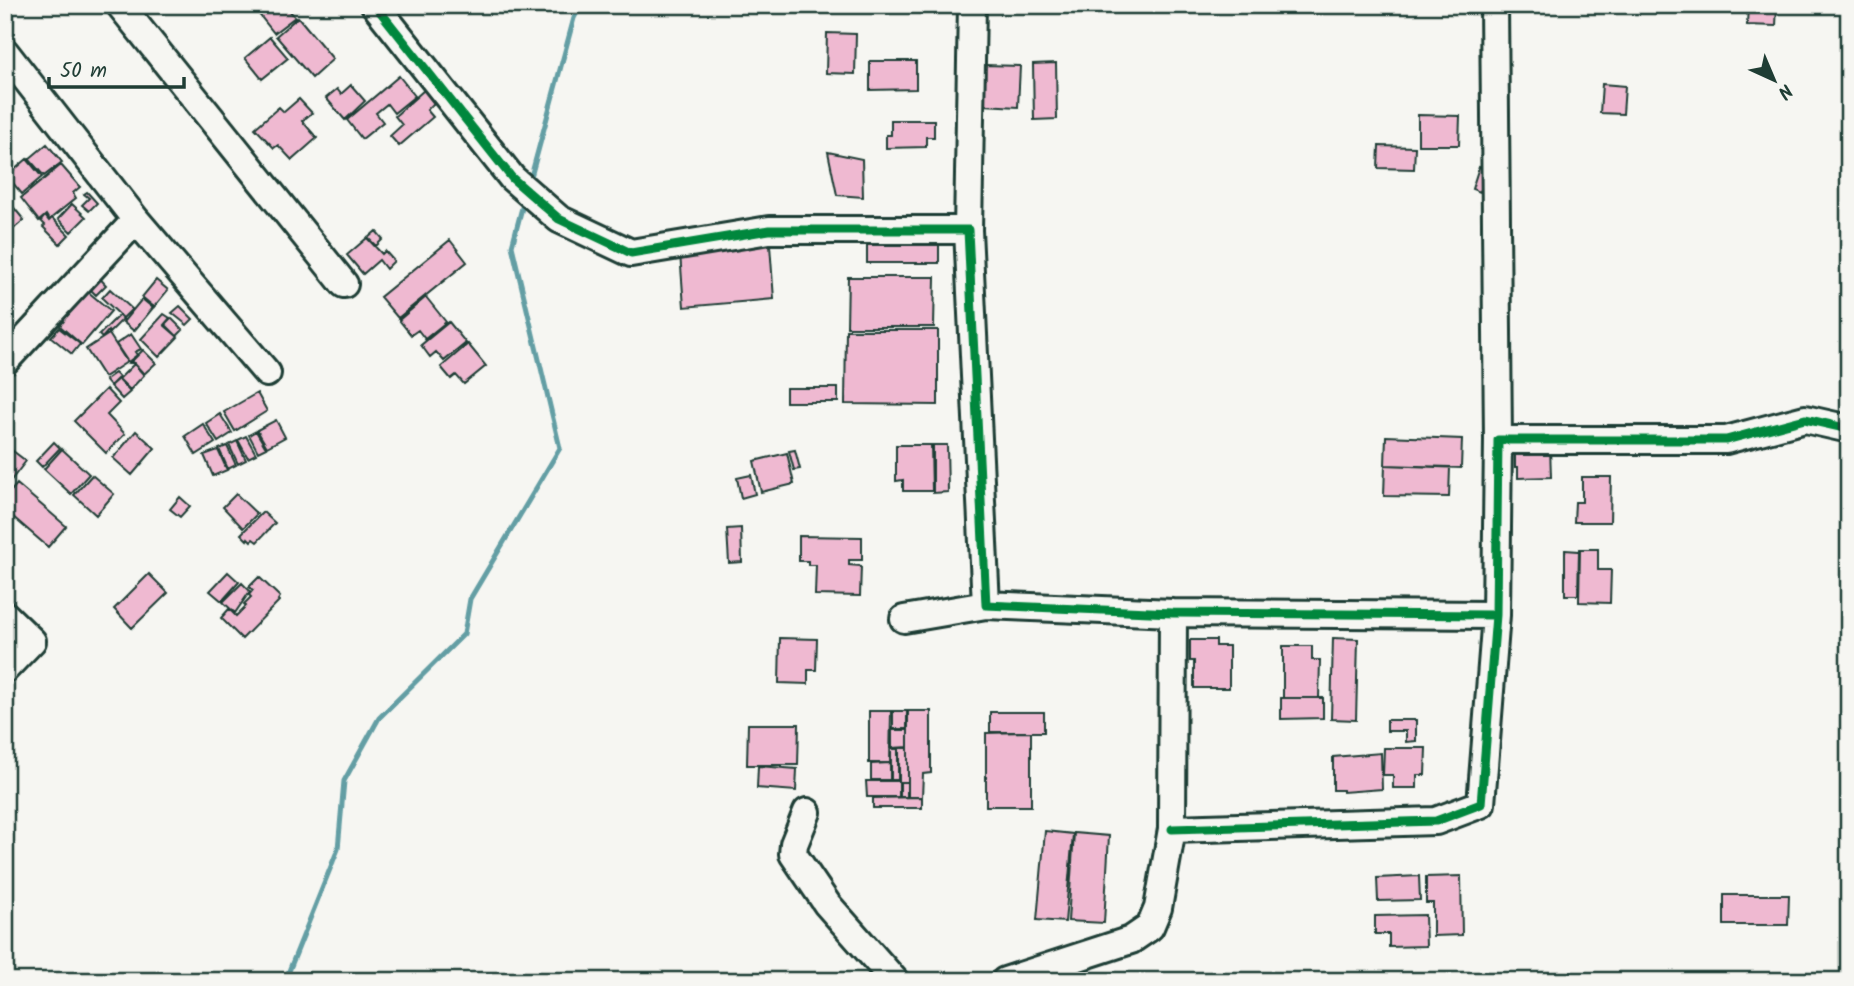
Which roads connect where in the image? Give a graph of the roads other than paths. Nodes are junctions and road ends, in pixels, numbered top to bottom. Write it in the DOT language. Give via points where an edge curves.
graph roads {
  1 [pos="120,5"];
  2 [pos="375,5"];
  3 [pos="972,5"];
  4 [pos="1494,5"];
  5 [pos="5,52"];
  6 [pos="136,220"];
  7 [pos="968,230"];
  8 [pos="344,284"];
  9 [pos="10,344"];
  10 [pos="267,373"];
  11 [pos="1849,429"];
  12 [pos="1498,440"];
  13 [pos="986,605"];
  14 [pos="1173,613"];
  15 [pos="5,615"];
  16 [pos="1496,615"];
  17 [pos="904,619"];
  18 [pos="5,669"];
  19 [pos="807,812"];
  20 [pos="1172,829"];
  21 [pos="895,981"];
  22 [pos="1005,981"];
  1 -- 8 [label="street"];
  2 -- 7 [label="street" via="512,178 559,219 631,253 769,230"];
  3 -- 7 [label="street"];
  4 -- 12 [label="street"];
  5 -- 6 [label="street"];
  6 -- 9 [label="street"];
  6 -- 10 [label="street"];
  7 -- 13 [label="street"];
  11 -- 12 [label="street" via="1805,419 1727,440"];
  12 -- 16 [label="street"];
  13 -- 14 [label="street"];
  13 -- 17 [label="street"];
  14 -- 16 [label="street"];
  14 -- 20 [label="street"];
  15 -- 18 [label="street" via="32,642"];
  16 -- 20 [label="street" via="1481,804 1436,821"];
  19 -- 21 [label="street" via="793,854 827,904"];
  20 -- 22 [label="street" via="1158,908 1150,927 1131,940"];
}
